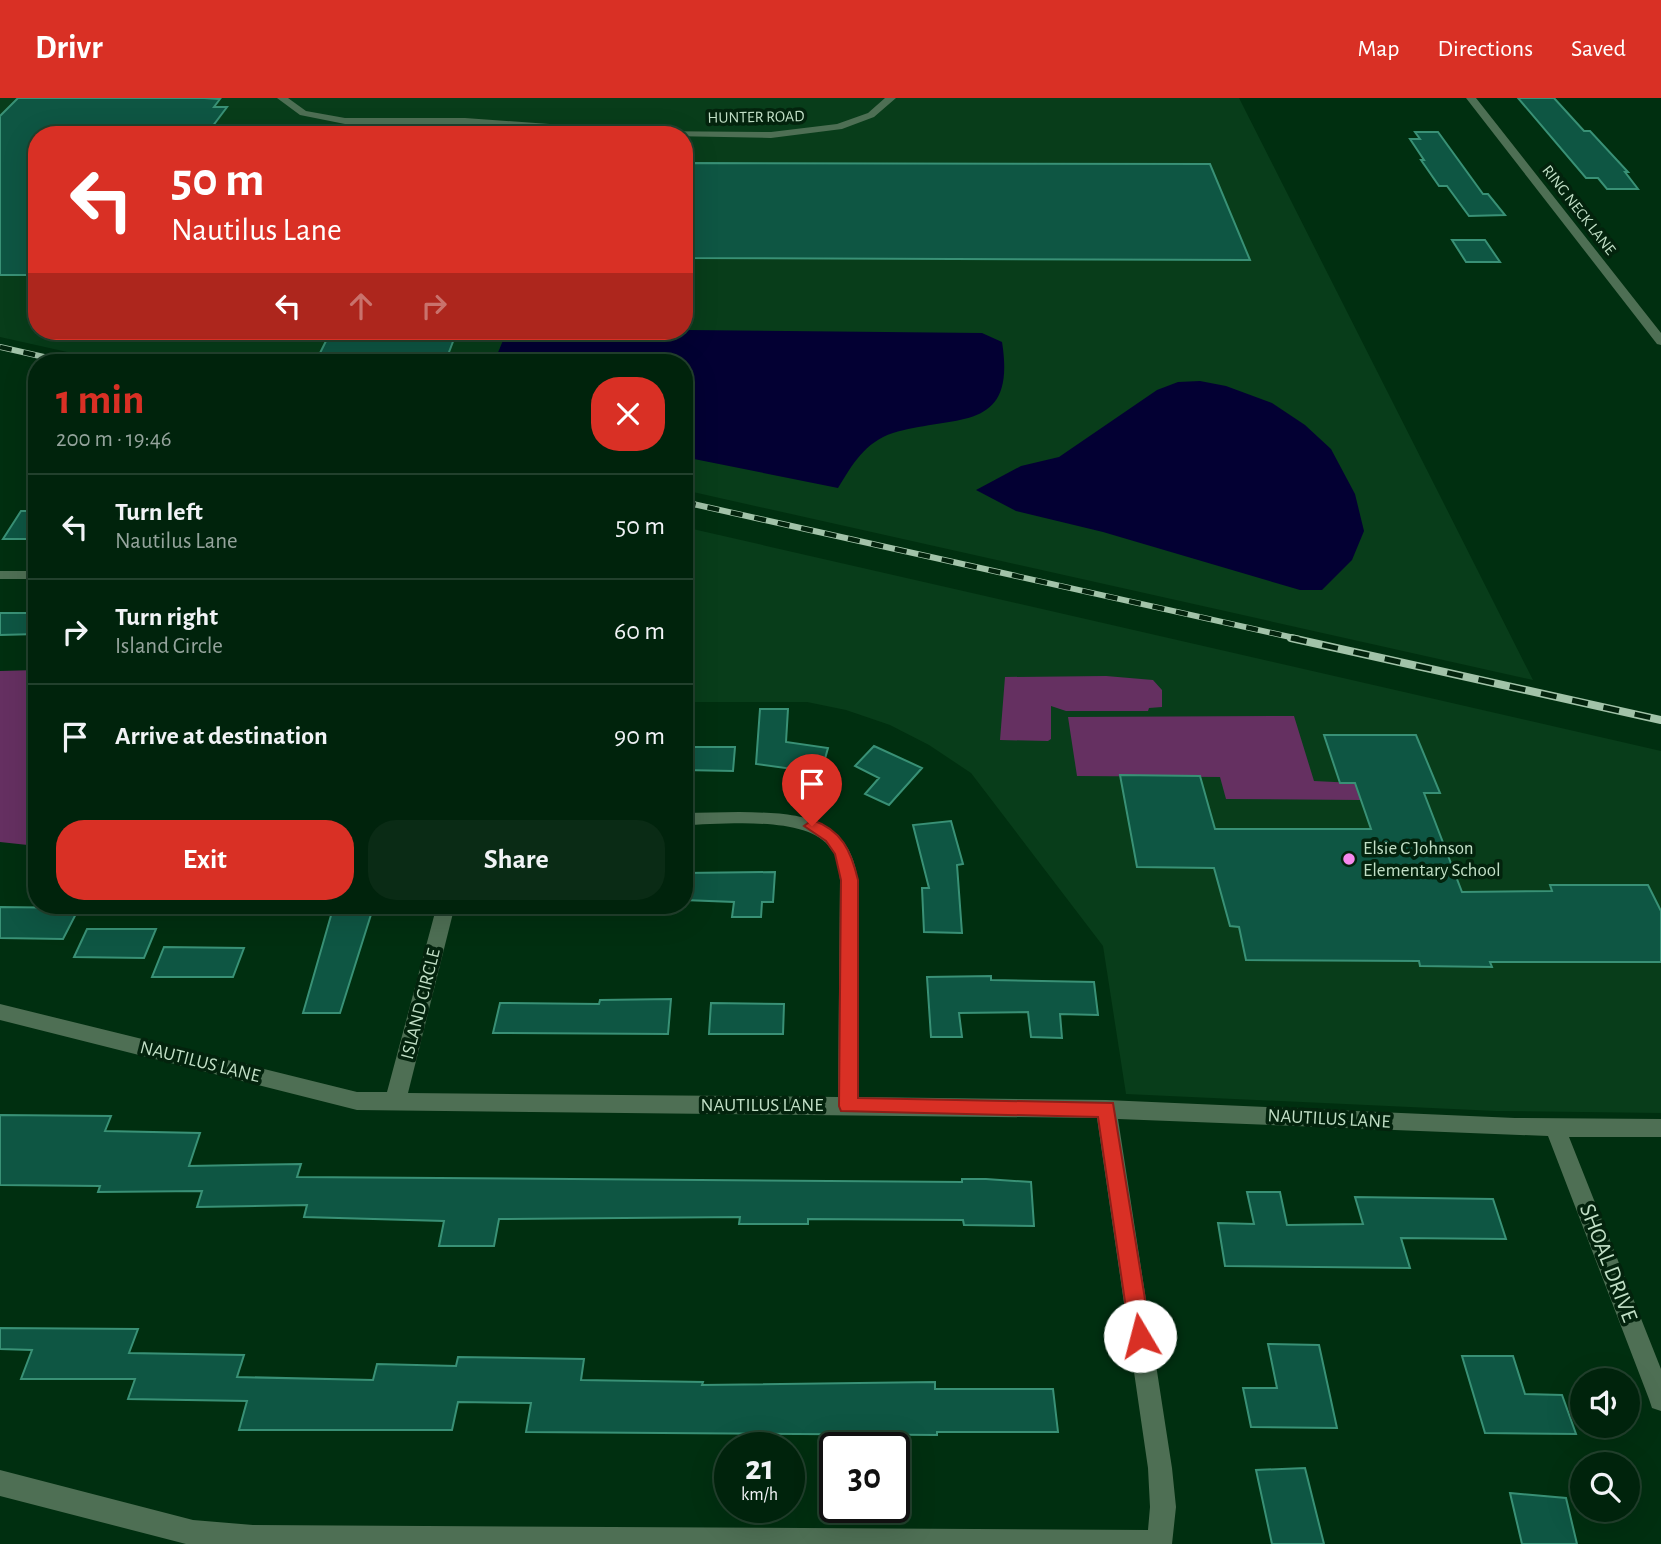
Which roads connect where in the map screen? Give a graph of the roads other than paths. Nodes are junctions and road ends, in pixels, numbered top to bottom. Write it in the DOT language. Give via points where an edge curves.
graph roads {
  1 [pos="282,98"];
  2 [pos="891,98"];
  3 [pos="1472,98"];
  4 [pos="535,126"];
  5 [pos="693,134"];
  6 [pos="1661,341"];
  7 [pos="0,575"];
  8 [pos="28,575"];
  9 [pos="693,820"];
  10 [pos="444,914"];
  11 [pos="0,1012"];
  12 [pos="396,1103"];
  13 [pos="848,1106"];
  14 [pos="1106,1109"];
  15 [pos="1555,1128"];
  16 [pos="1661,1128"];
  17 [pos="1661,1399"];
  18 [pos="0,1483"];
  19 [pos="1159,1543"];
  1 -- 4 [label="street, HUNTER ROAD" via="303,113 345,121"];
  2 -- 5 [label="street, HUNTER ROAD" via="871,116 839,127 771,135"];
  3 -- 6 [label="street, RING NECK LANE"];
  7 -- 8 [label="street"];
  9 -- 13 [label="street" via="796,822 832,837 843,853 849,880"];
  10 -- 12 [label="street, ISLAND CIRCLE"];
  11 -- 12 [label="street, NAUTILUS LANE" via="333,1096"];
  12 -- 13 [label="street, NAUTILUS LANE"];
  13 -- 14 [label="street, NAUTILUS LANE"];
  14 -- 15 [label="street, NAUTILUS LANE"];
  14 -- 19 [label="street" via="1160,1468 1163,1507"];
  15 -- 16 [label="street, NAUTILUS LANE"];
  15 -- 17 [label="street, SHOAL DRIVE"];
  18 -- 19 [label="street" via="183,1531 253,1538"];
}
